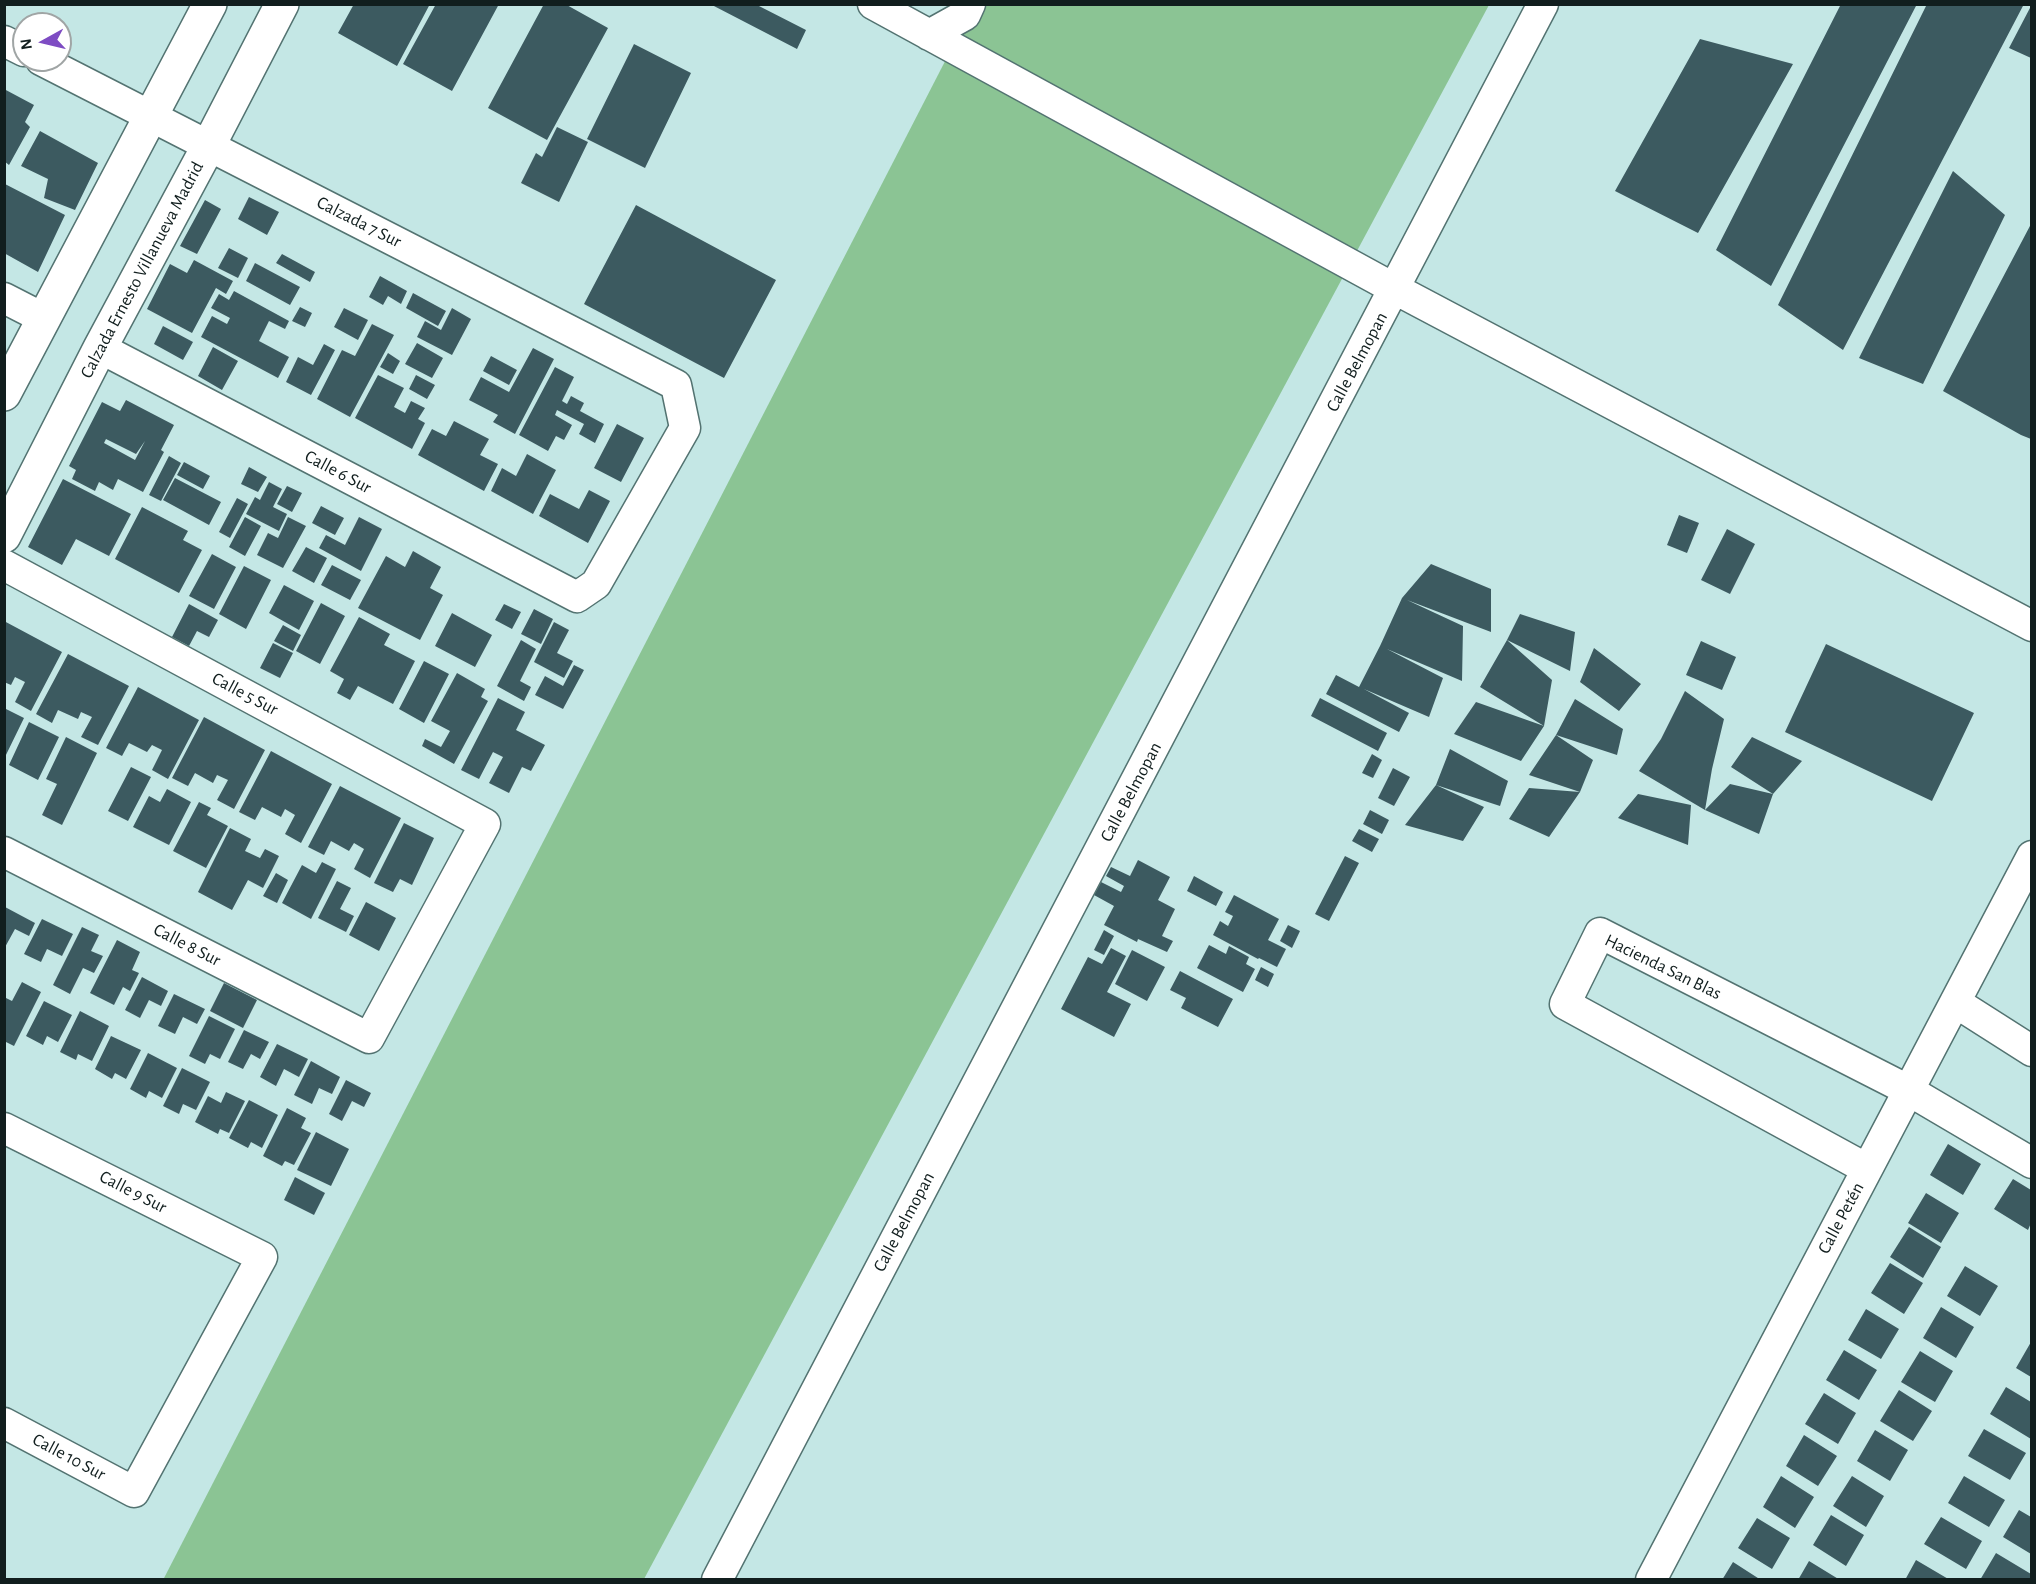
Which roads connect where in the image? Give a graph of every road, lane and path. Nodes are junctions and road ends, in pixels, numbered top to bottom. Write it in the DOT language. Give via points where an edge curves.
graph roads {
  1 [pos="210,4"];
  2 [pos="282,4"];
  3 [pos="873,4"];
  4 [pos="970,4"];
  5 [pos="1543,4"];
  6 [pos="929,34"];
  7 [pos="64,72"];
  8 [pos="152,117"];
  9 [pos="209,145"];
  10 [pos="1395,289"];
  11 [pos="4,298"];
  12 [pos="43,318"];
  13 [pos="100,348"];
  14 [pos="4,394"];
  15 [pos="4,536"];
  16 [pos="4,565"];
  17 [pos="577,597"];
  18 [pos="2031,626"];
  19 [pos="4,852"];
  20 [pos="2031,856"];
  21 [pos="1955,1002"];
  22 [pos="369,1038"];
  23 [pos="2031,1051"];
  24 [pos="1908,1090"];
  25 [pos="4,1128"];
  26 [pos="2031,1163"];
  27 [pos="1867,1168"];
  28 [pos="4,1423"];
  29 [pos="134,1492"];
  30 [pos="717,1580"];
  31 [pos="1650,1580"];
  1 -- 8 [label="street"];
  2 -- 9 [label="street, Calzada Ernesto Villanueva Madrid"];
  3 -- 6 [label="street"];
  4 -- 6 [label="street" via="965,15"];
  5 -- 10 [label="street, Calle Belmopan"];
  6 -- 10 [label="street"];
  7 -- 8 [label="street, Calzada 7 Sur"];
  8 -- 9 [label="street, Calzada 7 Sur"];
  8 -- 12 [label="street"];
  9 -- 13 [label="street, Calzada Ernesto Villanueva Madrid"];
  9 -- 17 [label="street, Calzada 7 Sur" via="676,385 685,428 596,584"];
  10 -- 18 [label="street"];
  10 -- 30 [label="street, Calle Belmopan"];
  11 -- 12 [label="street"];
  12 -- 14 [label="street"];
  13 -- 15 [label="street, Calzada Ernesto Villanueva Madrid"];
  13 -- 17 [label="street, Calle 6 Sur"];
  16 -- 22 [label="street, Calle 5 Sur" via="485,824"];
  19 -- 22 [label="street, Calle 8 Sur"];
  20 -- 21 [label="street, Calle Petén"];
  21 -- 23 [label="street"];
  21 -- 24 [label="street, Calle Petén"];
  24 -- 26 [label="street"];
  24 -- 27 [label="street, Calle Petén"];
  24 -- 27 [label="street, Hacienda San Blas" via="1600,933 1565,1004"];
  25 -- 29 [label="street, Calle 9 Sur" via="261,1257"];
  27 -- 31 [label="street, Calle Petén"];
  28 -- 29 [label="street, Calle 10 Sur"];
}
